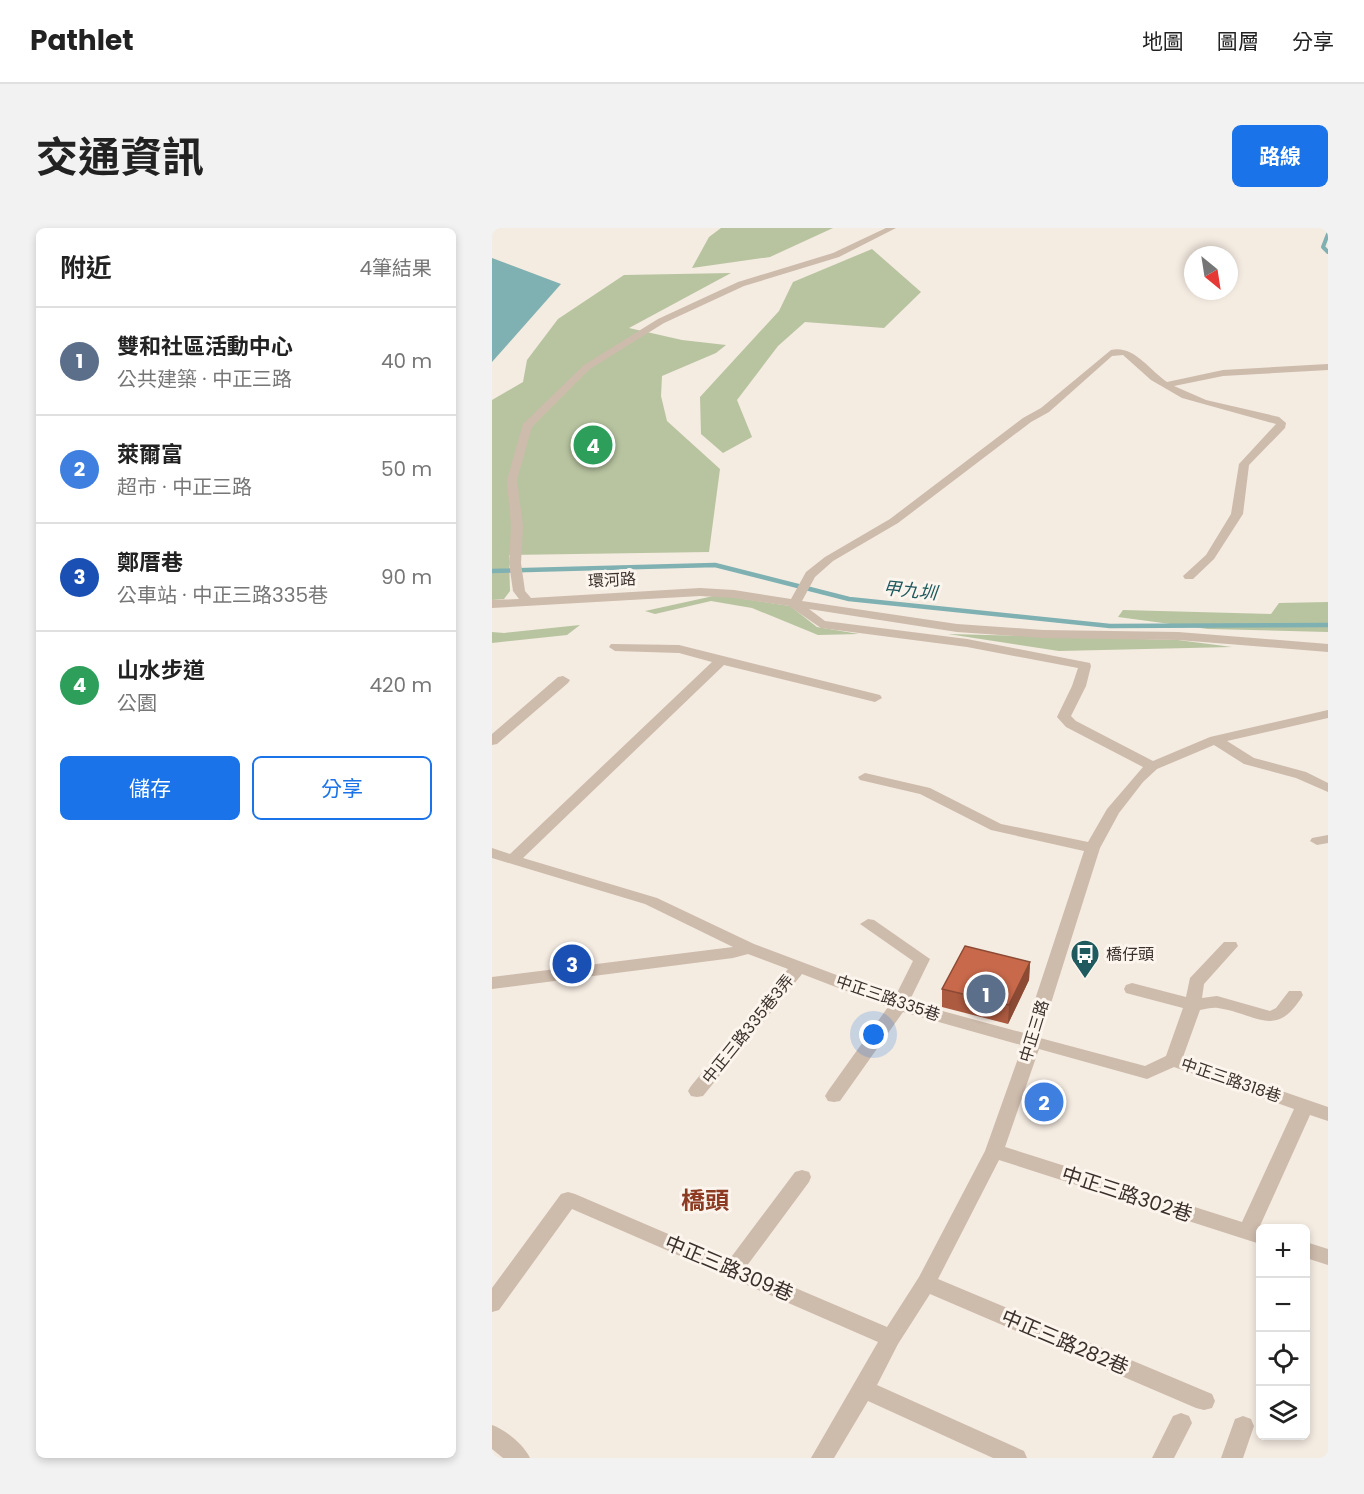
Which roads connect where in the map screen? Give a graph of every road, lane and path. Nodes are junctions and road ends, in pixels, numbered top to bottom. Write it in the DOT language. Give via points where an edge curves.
graph roads {
  1 [pos="892,228"];
  2 [pos="1328,367"];
  3 [pos="1165,384"];
  4 [pos="1189,576"];
  5 [pos="797,599"];
  6 [pos="527,602"];
  7 [pos="492,604"];
  8 [pos="615,647"];
  9 [pos="1328,648"];
  10 [pos="721,660"];
  11 [pos="563,680"];
  12 [pos="875,698"];
  13 [pos="1328,714"];
  14 [pos="1215,740"];
  15 [pos="492,741"];
  16 [pos="1152,766"];
  17 [pos="865,777"];
  18 [pos="1328,788"];
  19 [pos="1092,848"];
  20 [pos="492,853"];
  21 [pos="513,859"];
  22 [pos="868,924"];
  23 [pos="1230,946"];
  24 [pos="748,948"];
  25 [pos="799,967"];
  26 [pos="494,984"];
  27 [pos="1132,989"];
  28 [pos="1295,995"];
  29 [pos="899,1005"];
  30 [pos="1193,1005"];
  31 [pos="1030,1042"];
  32 [pos="1173,1060"];
  33 [pos="697,1091"];
  34 [pos="834,1096"];
  35 [pos="1305,1106"];
  36 [pos="1328,1113"];
  37 [pos="994,1151"];
  38 [pos="802,1177"];
  39 [pos="1254,1234"];
  40 [pos="1310,1252"];
  41 [pos="1328,1257"];
  42 [pos="733,1269"];
  43 [pos="926,1283"];
  44 [pos="492,1304"];
  45 [pos="891,1338"];
  46 [pos="864,1389"];
  47 [pos="1204,1401"];
  48 [pos="1181,1423"];
  49 [pos="1243,1426"];
  50 [pos="492,1435"];
  51 [pos="519,1458"];
  52 [pos="822,1458"];
  53 [pos="1016,1458"];
  54 [pos="1163,1458"];
  55 [pos="1232,1458"];
  1 -- 6 [label="street" via="836,255 741,284 660,321 587,368 527,426 512,480 517,526 514,563 519,591"];
  2 -- 3 [label="street" via="1223,373"];
  3 -- 4 [label="street" via="1186,397 1275,418 1281,423 1244,464 1237,514 1222,542"];
  3 -- 5 [label="street" via="1128,352 1108,354 1045,410 894,521 829,559 808,579"];
  5 -- 6 [label="street, 環河路" via="700,592"];
  5 -- 9 [label="street, 環河路" via="957,628 1178,636"];
  5 -- 16 [label="street" via="821,624 967,644 1085,666 1064,717"];
  6 -- 7 [label="street, 環河路"];
  8 -- 10 [label="street" via="679,649"];
  10 -- 12 [label="street"];
  10 -- 21 [label="street"];
  11 -- 15 [label="street"];
  13 -- 14 [label="street, 中正三路"];
  14 -- 16 [label="street, 中正三路"];
  14 -- 18 [label="street" via="1249,761"];
  16 -- 19 [label="street, 中正三路" via="1112,812"];
  17 -- 19 [label="street" via="925,791 996,827"];
  19 -- 31 [label="street, 中正三路"];
  20 -- 21 [label="street, 中正三路335巷"];
  21 -- 24 [label="street, 中正三路335巷" via="651,901"];
  22 -- 29 [label="street" via="922,959"];
  23 -- 30 [label="street" via="1196,982"];
  24 -- 25 [label="street, 中正三路335巷"];
  24 -- 26 [label="street"];
  25 -- 29 [label="street, 中正三路335巷"];
  25 -- 33 [label="street, 中正三路335巷3弄"];
  27 -- 30 [label="street"];
  28 -- 30 [label="street" via="1282,1012 1271,1017 1217,1002"];
  29 -- 31 [label="street, 中正三路335巷"];
  29 -- 34 [label="street"];
  30 -- 32 [label="street"];
  31 -- 32 [label="street, 中正三路318巷" via="1147,1073"];
  31 -- 37 [label="street, 中正三路"];
  32 -- 35 [label="street, 中正三路318巷"];
  35 -- 36 [label="street, 中正三路318巷"];
  35 -- 39 [label="street"];
  37 -- 39 [label="street, 中正三路302巷"];
  37 -- 43 [label="street, 中正三路"];
  38 -- 42 [label="street"];
  40 -- 41 [label="street"];
  42 -- 44 [label="street, 中正三路309巷" via="568,1199"];
  42 -- 45 [label="street, 中正三路309巷"];
  43 -- 45 [label="street, 中正三路"];
  43 -- 47 [label="street, 中正三路282巷"];
  45 -- 46 [label="street, 中正三路"];
  46 -- 52 [label="street, 中正三路"];
  46 -- 53 [label="street"];
  48 -- 54 [label="street"];
  49 -- 55 [label="street"];
  50 -- 51 [label="street"];
}
